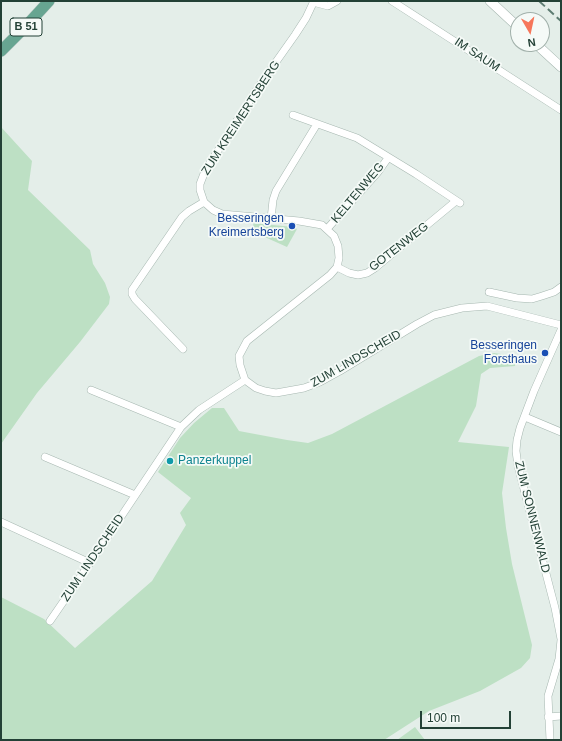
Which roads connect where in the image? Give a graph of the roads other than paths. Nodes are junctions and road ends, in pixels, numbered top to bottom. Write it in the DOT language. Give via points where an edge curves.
graph roads {
  1 [pos="49,1"];
  2 [pos="337,1"];
  3 [pos="392,1"];
  4 [pos="490,1"];
  5 [pos="314,2"];
  6 [pos="510,20"];
  7 [pos="1,50"];
  8 [pos="545,52"];
  9 [pos="561,67"];
  10 [pos="561,110"];
  11 [pos="293,115"];
  12 [pos="317,124"];
  13 [pos="388,158"];
  14 [pos="416,174"];
  15 [pos="204,202"];
  16 [pos="271,219"];
  17 [pos="327,229"];
  18 [pos="337,267"];
  19 [pos="561,287"];
  20 [pos="490,292"];
  21 [pos="561,325"];
  22 [pos="561,330"];
  23 [pos="183,349"];
  24 [pos="245,380"];
  25 [pos="91,390"];
  26 [pos="525,417"];
  27 [pos="181,427"];
  28 [pos="561,432"];
  29 [pos="45,457"];
  30 [pos="135,495"];
  31 [pos="1,522"];
  32 [pos="90,564"];
  33 [pos="50,622"];
  34 [pos="561,640"];
  35 [pos="561,716"];
  36 [pos="548,717"];
  37 [pos="550,740"];
  1 -- 7 [label="main road, B 51"];
  2 -- 5 [label="street" via="328,6"];
  3 -- 10 [label="street, IM SAUM"];
  4 -- 6 [label="street"];
  5 -- 15 [label="street, ZUM KREIMERTSBERG" via="295,35 205,170 200,184"];
  8 -- 9 [label="street"];
  11 -- 12 [label="street, KELTENWEG"];
  12 -- 13 [label="street, KELTENWEG" via="357,138"];
  12 -- 16 [label="street" via="276,191"];
  13 -- 14 [label="street, KELTENWEG"];
  13 -- 17 [label="street, KELTENWEG"];
  14 -- 18 [label="street, GOTENWEG" via="458,202 367,273 349,274"];
  15 -- 16 [label="street" via="222,214"];
  15 -- 23 [label="street" via="182,217 132,290 135,299"];
  16 -- 17 [label="street" via="313,223"];
  17 -- 18 [label="street" via="334,236 338,246"];
  18 -- 24 [label="street" via="247,341 240,356"];
  19 -- 20 [label="street" via="554,292 532,298 517,298"];
  21 -- 24 [label="street, ZUM LINDSCHEID" via="487,306 462,308 440,313 417,324 340,371 304,388 270,392 256,388"];
  22 -- 26 [label="street, ZUM SONNENWALD"];
  24 -- 27 [label="street, ZUM LINDSCHEID" via="199,410"];
  25 -- 27 [label="street"];
  26 -- 28 [label="street"];
  26 -- 34 [label="street, ZUM SONNENWALD" via="517,440 516,459"];
  27 -- 30 [label="street, ZUM LINDSCHEID"];
  29 -- 30 [label="street"];
  30 -- 32 [label="street, ZUM LINDSCHEID"];
  31 -- 32 [label="street"];
  32 -- 33 [label="street, ZUM LINDSCHEID"];
  34 -- 36 [label="street, ZUM SONNENWALD" via="559,659 548,696"];
  35 -- 36 [label="street"];
  36 -- 37 [label="street, ZUM SONNENWALD"];
}
